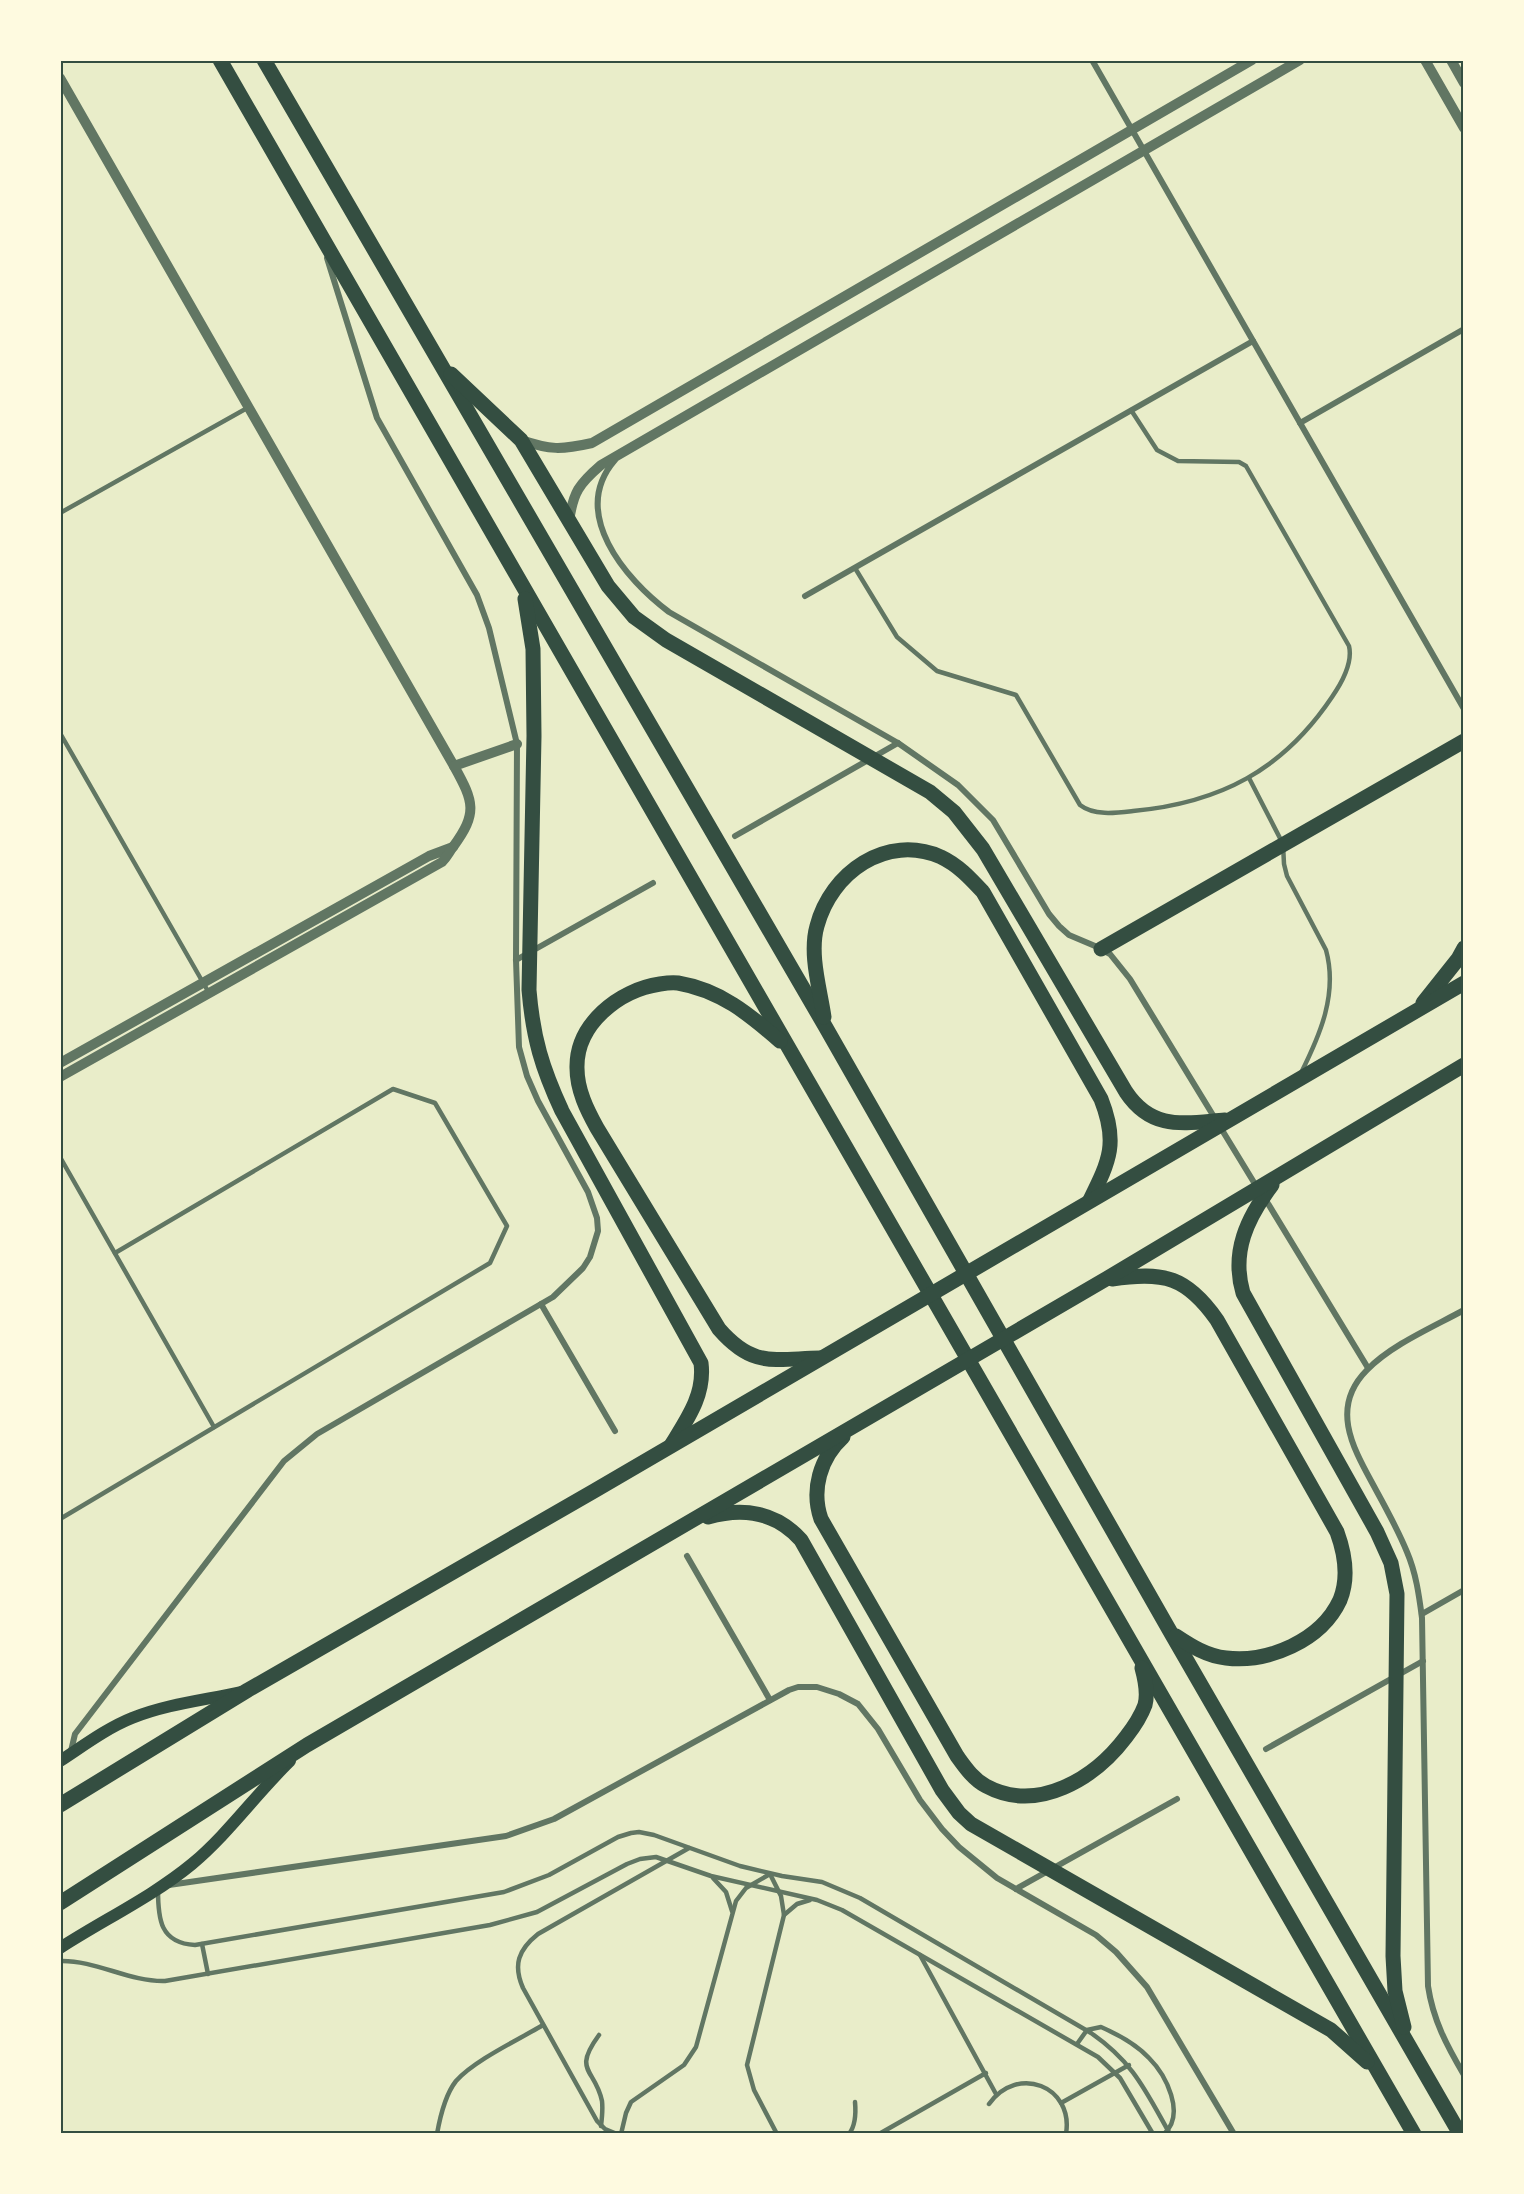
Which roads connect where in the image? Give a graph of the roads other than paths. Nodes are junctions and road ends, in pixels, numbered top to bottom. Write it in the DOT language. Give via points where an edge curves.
graph roads {
  1 [pos="220,60"];
  2 [pos="264,60"];
  3 [pos="1092,60"];
  4 [pos="1252,60"];
  5 [pos="1300,60"];
  6 [pos="1425,60"];
  7 [pos="1451,60"];
  8 [pos="60,78"];
  9 [pos="1464,83"];
  10 [pos="1464,128"];
  11 [pos="1132,130"];
  12 [pos="1144,150"];
  13 [pos="320,235"];
  14 [pos="1464,329"];
  15 [pos="1253,341"];
  16 [pos="438,361"];
  17 [pos="249,407"];
  18 [pos="1131,410"];
  19 [pos="1300,423"];
  20 [pos="521,440"];
  21 [pos="627,450"];
  22 [pos="60,513"];
  23 [pos="568,522"];
  24 [pos="855,568"];
  25 [pos="522,585"];
  26 [pos="805,596"];
  27 [pos="1464,709"];
  28 [pos="60,733"];
  29 [pos="1464,741"];
  30 [pos="898,743"];
  31 [pos="517,744"];
  32 [pos="454,766"];
  33 [pos="1249,778"];
  34 [pos="735,836"];
  35 [pos="1283,844"];
  36 [pos="453,847"];
  37 [pos="653,883"];
  38 [pos="1464,948"];
  39 [pos="1101,949"];
  40 [pos="516,960"];
  41 [pos="203,982"];
  42 [pos="1464,983"];
  43 [pos="209,993"];
  44 [pos="1417,1010"];
  45 [pos="825,1026"];
  46 [pos="788,1048"];
  47 [pos="60,1063"];
  48 [pos="1464,1065"];
  49 [pos="1464,1073"];
  50 [pos="1447,1076"];
  51 [pos="60,1077"];
  52 [pos="1298,1080"];
  53 [pos="1228,1119"];
  54 [pos="60,1157"];
  55 [pos="1276,1178"];
  56 [pos="1090,1200"];
  57 [pos="115,1253"];
  58 [pos="1106,1279"];
  59 [pos="541,1304"];
  60 [pos="1464,1310"];
  61 [pos="824,1358"];
  62 [pos="1368,1368"];
  63 [pos="859,1424"];
  64 [pos="214,1427"];
  65 [pos="615,1431"];
  66 [pos="671,1446"];
  67 [pos="60,1519"];
  68 [pos="686,1524"];
  69 [pos="687,1556"];
  70 [pos="1464,1590"];
  71 [pos="1422,1614"];
  72 [pos="1171,1633"];
  73 [pos="1137,1654"];
  74 [pos="1423,1661"];
  75 [pos="248,1690"];
  76 [pos="770,1700"];
  77 [pos="307,1745"];
  78 [pos="1266,1749"];
  79 [pos="65,1757"];
  80 [pos="1177,1799"];
  81 [pos="60,1805"];
  82 [pos="689,1848"];
  83 [pos="667,1860"];
  84 [pos="770,1874"];
  85 [pos="711,1876"];
  86 [pos="751,1885"];
  87 [pos="158,1888"];
  88 [pos="1016,1889"];
  89 [pos="779,1892"];
  90 [pos="817,1900"];
  91 [pos="60,1903"];
  92 [pos="784,1914"];
  93 [pos="732,1915"];
  94 [pos="202,1944"];
  95 [pos="60,1948"];
  96 [pos="920,1954"];
  97 [pos="60,1961"];
  98 [pos="208,1974"];
  99 [pos="543,2025"];
  100 [pos="1087,2030"];
  101 [pos="599,2034"];
  102 [pos="1077,2044"];
  103 [pos="1415,2055"];
  104 [pos="1129,2065"];
  105 [pos="1115,2072"];
  106 [pos="986,2073"];
  107 [pos="1464,2074"];
  108 [pos="1380,2075"];
  109 [pos="996,2094"];
  110 [pos="855,2102"];
  111 [pos="1061,2103"];
  112 [pos="989,2104"];
  113 [pos="1444,2107"];
  114 [pos="1464,2122"];
  115 [pos="601,2126"];
  116 [pos="437,2134"];
  117 [pos="619,2134"];
  118 [pos="777,2134"];
  119 [pos="849,2134"];
  120 [pos="879,2134"];
  121 [pos="1066,2134"];
  122 [pos="1153,2134"];
  123 [pos="1164,2134"];
  124 [pos="1170,2134"];
  125 [pos="1234,2134"];
  126 [pos="1414,2134"];
  127 [pos="1460,2134"];
  1 -- 13 [label="main road"];
  2 -- 16 [label="main road"];
  3 -- 11 [label="street"];
  4 -- 11 [label="street"];
  5 -- 12 [label="street"];
  6 -- 10 [label="street"];
  7 -- 9 [label="street"];
  8 -- 17 [label="street"];
  11 -- 12 [label="street"];
  11 -- 20 [label="street" via="592,443 545,448"];
  12 -- 15 [label="street"];
  12 -- 21 [label="street"];
  13 -- 25 [label="main road"];
  13 -- 31 [label="street" via="377,417 477,594"];
  14 -- 19 [label="street"];
  15 -- 18 [label="street"];
  15 -- 19 [label="street"];
  16 -- 20 [label="main road"];
  16 -- 45 [label="main road"];
  17 -- 22 [label="lane"];
  17 -- 32 [label="street"];
  18 -- 24 [label="street"];
  18 -- 33 [label="lane" via="1157,450 1178,461 1239,462 1246,466 1349,646 1351,654 1341,684 1315,723 1282,755"];
  19 -- 27 [label="street"];
  20 -- 23 [label="main road"];
  21 -- 23 [label="street" via="584,480 572,499"];
  21 -- 30 [label="street" via="601,480 597,509 610,546 639,587 679,618"];
  23 -- 53 [label="main road" via="620,602 647,627 920,786 963,822 1141,1110 1164,1122"];
  24 -- 26 [label="street"];
  24 -- 33 [label="lane" via="897,637 937,671 1016,695 1080,805 1089,812 1164,808 1212,795"];
  25 -- 46 [label="main road"];
  25 -- 66 [label="main road" via="533,650 529,990 535,1039 546,1077 562,1111 701,1363 703,1379 696,1400"];
  28 -- 41 [label="lane"];
  29 -- 35 [label="main road"];
  30 -- 34 [label="street"];
  30 -- 39 [label="street" via="982,807 1059,926 1069,935"];
  31 -- 32 [label="street"];
  31 -- 40 [label="street"];
  32 -- 36 [label="street" via="471,809 468,826"];
  33 -- 35 [label="lane"];
  35 -- 39 [label="main road"];
  35 -- 52 [label="lane" via="1287,876 1329,963 1327,1006 1319,1038"];
  36 -- 41 [label="street" via="429,856"];
  36 -- 43 [label="street" via="442,862"];
  37 -- 40 [label="street"];
  38 -- 44 [label="main road"];
  39 -- 62 [label="street" via="1130,979"];
  40 -- 59 [label="street" via="517,1031 522,1062 538,1101 588,1192 597,1218 598,1232 590,1257 575,1277"];
  41 -- 43 [label="lane"];
  41 -- 47 [label="street"];
  42 -- 44 [label="main road"];
  43 -- 51 [label="street"];
  44 -- 52 [label="main road"];
  45 -- 56 [label="main road" via="815,953 817,926 825,903 847,873 870,858 893,851 918,850 963,870 982,892 1101,1099 1112,1143 1106,1169"];
  45 -- 72 [label="main road"];
  46 -- 61 [label="main road" via="742,1009 702,988 675,982 650,986 627,994 591,1024 580,1046 579,1086 592,1118 707,1313 731,1343 760,1359"];
  46 -- 73 [label="main road"];
  48 -- 50 [label="main road"];
  49 -- 50 [label="main road"];
  50 -- 55 [label="main road"];
  52 -- 53 [label="main road"];
  53 -- 56 [label="main road"];
  54 -- 57 [label="lane"];
  55 -- 58 [label="main road"];
  55 -- 103 [label="main road" via="1256,1208 1239,1247 1243,1293 1377,1532 1394,1576 1397,1606 1392,1956 1395,1991"];
  56 -- 61 [label="main road"];
  57 -- 64 [label="lane"];
  57 -- 64 [label="lane" via="393,1089 435,1103 507,1226 490,1263"];
  58 -- 63 [label="main road"];
  58 -- 72 [label="main road" via="1171,1279 1197,1293 1217,1320 1337,1532 1344,1551 1345,1576 1340,1600 1326,1621 1278,1652 1250,1659 1225,1658 1196,1650"];
  59 -- 65 [label="street"];
  59 -- 79 [label="street" via="317,1434 284,1461 75,1734"];
  60 -- 62 [label="street"];
  61 -- 66 [label="main road"];
  62 -- 71 [label="street" via="1352,1390 1348,1427 1358,1458 1408,1554"];
  63 -- 68 [label="main road"];
  63 -- 73 [label="main road" via="833,1448 818,1479 816,1500 825,1529 957,1756 974,1777 1015,1795 1068,1786 1094,1772 1115,1752 1145,1704 1145,1681"];
  64 -- 67 [label="lane"];
  66 -- 75 [label="main road"];
  68 -- 77 [label="main road"];
  68 -- 108 [label="main road" via="721,1513 751,1512 772,1517 793,1531 959,1813 984,1832 1330,2030"];
  69 -- 76 [label="street"];
  70 -- 71 [label="street"];
  71 -- 74 [label="street"];
  72 -- 103 [label="main road"];
  73 -- 108 [label="main road"];
  74 -- 78 [label="street"];
  74 -- 107 [label="street" via="1428,1986 1437,2024"];
  75 -- 79 [label="main road" via="150,1712"];
  75 -- 81 [label="main road"];
  76 -- 87 [label="street" via="554,1819 522,1832 486,1841"];
  76 -- 88 [label="street" via="807,1686 829,1689 858,1704 872,1719 912,1789 942,1829 971,1857"];
  77 -- 87 [label="main road" via="210,1848"];
  77 -- 91 [label="main road"];
  80 -- 88 [label="street"];
  82 -- 83 [label="lane"];
  82 -- 84 [label="lane"];
  82 -- 94 [label="lane" via="654,1835 631,1833 534,1882 504,1892"];
  83 -- 85 [label="lane"];
  83 -- 98 [label="lane" via="651,1857 633,1861 537,1912 507,1922"];
  83 -- 99 [label="lane" via="538,1934 524,1947 517,1962 519,1979"];
  84 -- 86 [label="lane"];
  84 -- 89 [label="lane"];
  84 -- 100 [label="lane" via="822,1882 860,1898"];
  85 -- 86 [label="lane"];
  85 -- 93 [label="lane" via="726,1892"];
  86 -- 89 [label="lane"];
  86 -- 93 [label="lane" via="736,1900"];
  87 -- 94 [label="lane" via="160,1919 168,1934 182,1944"];
  87 -- 95 [label="main road"];
  88 -- 125 [label="street" via="1096,1935 1133,1970"];
  89 -- 90 [label="lane"];
  89 -- 92 [label="lane"];
  90 -- 92 [label="lane" via="797,1904"];
  90 -- 96 [label="lane"];
  92 -- 118 [label="lane" via="747,2066 754,2090"];
  93 -- 117 [label="lane" via="696,2047 684,2065 631,2102"];
  94 -- 98 [label="lane"];
  96 -- 102 [label="lane"];
  96 -- 106 [label="lane"];
  97 -- 98 [label="lane" via="156,1981"];
  99 -- 115 [label="lane"];
  99 -- 116 [label="lane" via="471,2068 456,2082 442,2111"];
  100 -- 102 [label="lane"];
  100 -- 104 [label="lane"];
  100 -- 123 [label="lane" via="1101,2027 1139,2049 1155,2065 1173,2101 1173,2120"];
  101 -- 115 [label="lane" via="586,2062 602,2102"];
  102 -- 105 [label="lane"];
  103 -- 113 [label="main road"];
  104 -- 105 [label="lane"];
  104 -- 124 [label="lane"];
  105 -- 111 [label="lane"];
  105 -- 122 [label="lane"];
  106 -- 109 [label="lane"];
  106 -- 120 [label="lane"];
  108 -- 126 [label="main road"];
  109 -- 111 [label="lane" via="1010,2086 1030,2083 1046,2088"];
  109 -- 112 [label="lane"];
  110 -- 119 [label="lane" via="855,2119"];
  111 -- 121 [label="lane"];
  113 -- 114 [label="street"];
  113 -- 127 [label="main road"];
  115 -- 117 [label="lane"];
}
